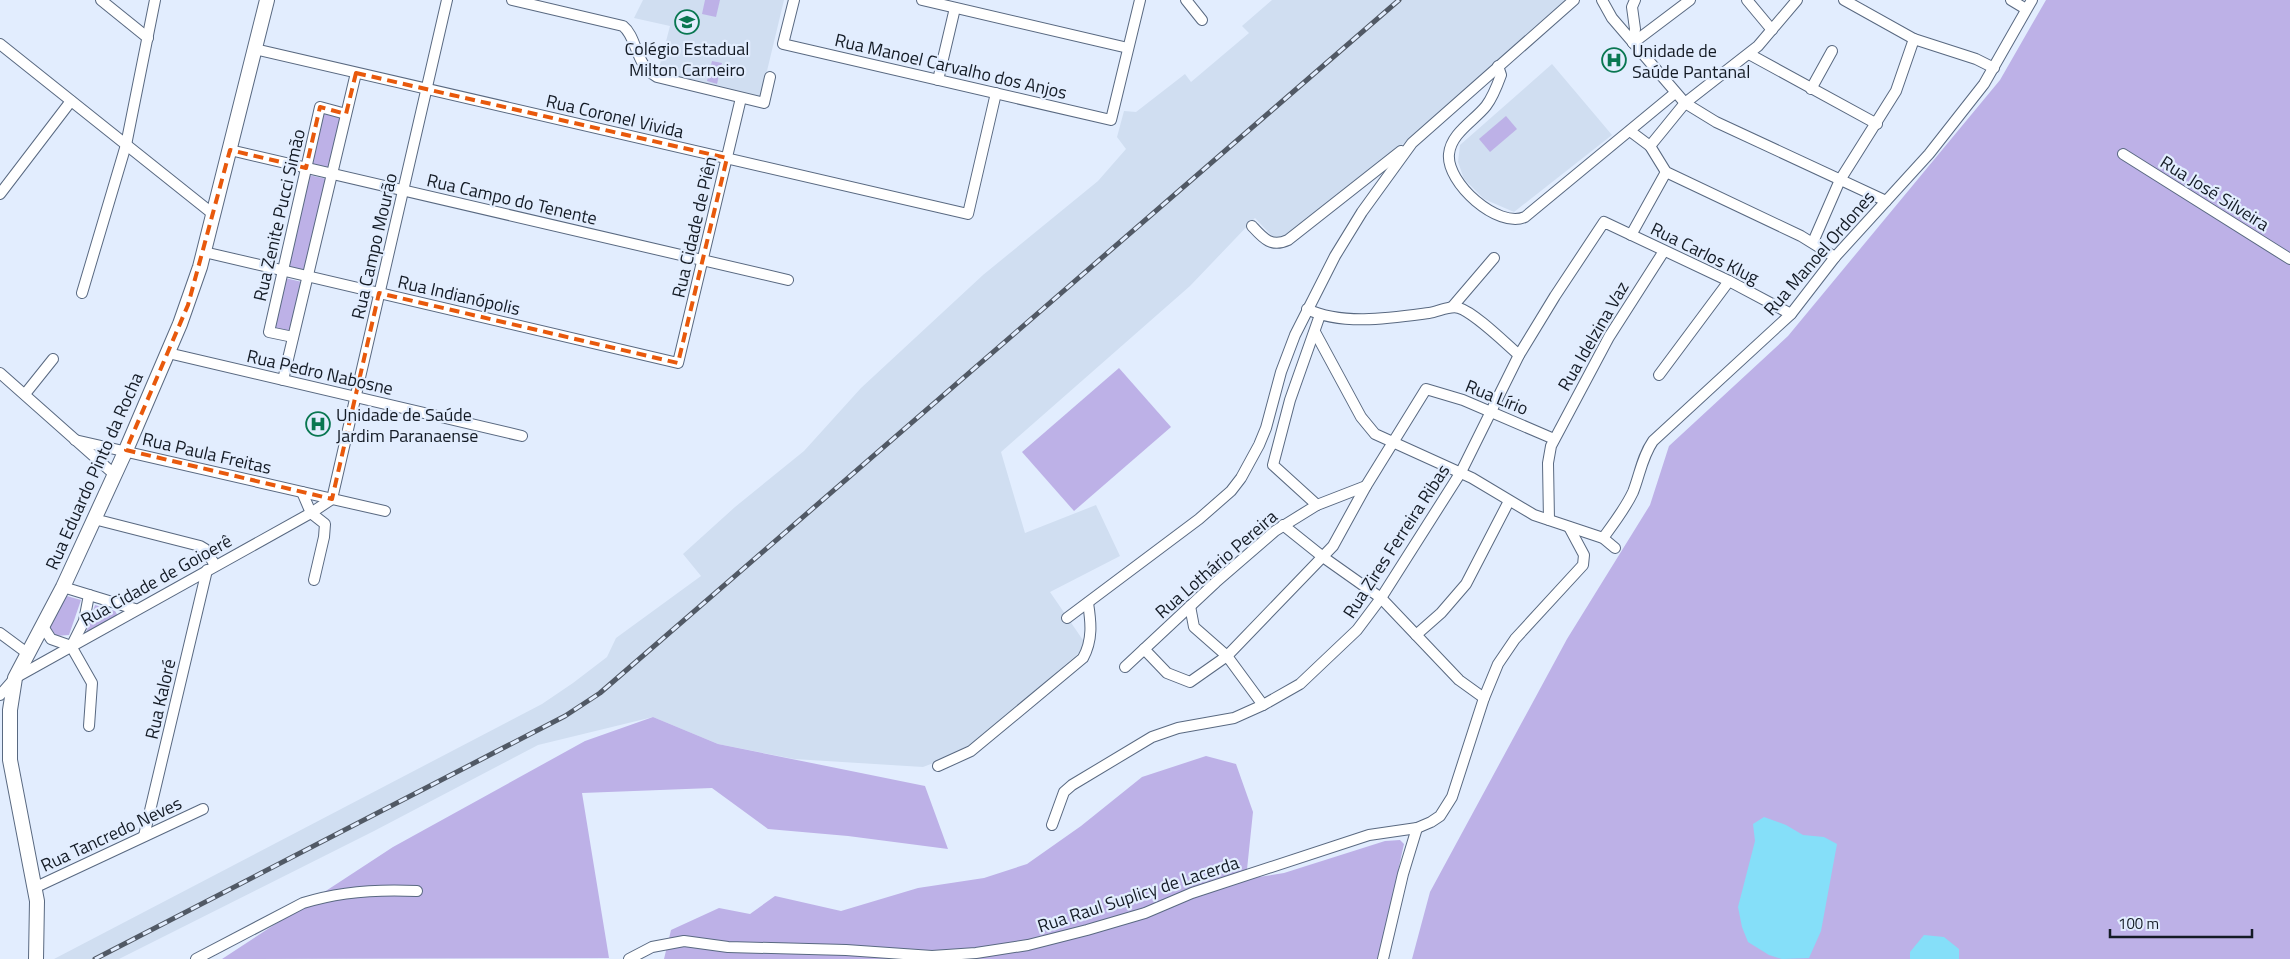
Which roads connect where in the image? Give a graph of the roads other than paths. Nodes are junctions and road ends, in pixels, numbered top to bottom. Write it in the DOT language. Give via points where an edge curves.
graph roads {
  1 [pos="100,0"];
  2 [pos="155,0"];
  3 [pos="266,0"];
  4 [pos="447,0"];
  5 [pos="512,0"];
  6 [pos="794,0"];
  7 [pos="922,0"];
  8 [pos="1140,0"];
  9 [pos="1186,0"];
  10 [pos="1574,0"];
  11 [pos="1602,0"];
  12 [pos="1635,0"];
  13 [pos="1690,0"];
  14 [pos="1747,0"];
  15 [pos="1797,0"];
  16 [pos="1844,0"];
  17 [pos="2011,0"];
  18 [pos="2032,0"];
  19 [pos="955,8"];
  20 [pos="2026,10"];
  21 [pos="1202,20"];
  22 [pos="1772,30"];
  23 [pos="148,38"];
  24 [pos="1914,40"];
  25 [pos="1633,43"];
  26 [pos="0,44"];
  27 [pos="1128,48"];
  28 [pos="255,49"];
  29 [pos="1832,51"];
  30 [pos="1749,54"];
  31 [pos="1498,66"];
  32 [pos="1994,68"];
  33 [pos="356,73"];
  34 [pos="770,77"];
  35 [pos="938,80"];
  36 [pos="427,89"];
  37 [pos="1811,89"];
  38 [pos="1675,93"];
  39 [pos="996,94"];
  40 [pos="741,98"];
  41 [pos="72,101"];
  42 [pos="1685,103"];
  43 [pos="346,114"];
  44 [pos="1877,124"];
  45 [pos="1630,131"];
  46 [pos="1412,143"];
  47 [pos="126,145"];
  48 [pos="1650,146"];
  49 [pos="230,150"];
  50 [pos="2123,154"];
  51 [pos="727,158"];
  52 [pos="306,168"];
  53 [pos="1666,172"];
  54 [pos="332,174"];
  55 [pos="1840,180"];
  56 [pos="403,190"];
  57 [pos="0,194"];
  58 [pos="1886,201"];
  59 [pos="213,214"];
  60 [pos="1604,222"];
  61 [pos="1252,226"];
  62 [pos="1631,235"];
  63 [pos="1813,242"];
  64 [pos="1664,251"];
  65 [pos="204,252"];
  66 [pos="1835,257"];
  67 [pos="1494,258"];
  68 [pos="2290,259"];
  69 [pos="703,260"];
  70 [pos="283,270"];
  71 [pos="308,276"];
  72 [pos="788,280"];
  73 [pos="1729,282"];
  74 [pos="82,293"];
  75 [pos="380,293"];
  76 [pos="1454,306"];
  77 [pos="1307,309"];
  78 [pos="1791,314"];
  79 [pos="1320,315"];
  80 [pos="1315,332"];
  81 [pos="293,337"];
  82 [pos="168,353"];
  83 [pos="1519,355"];
  84 [pos="53,359"];
  85 [pos="678,363"];
  86 [pos="0,373"];
  87 [pos="1660,375"];
  88 [pos="283,380"];
  89 [pos="24,394"];
  90 [pos="355,397"];
  91 [pos="1491,412"];
  92 [pos="522,436"];
  93 [pos="1554,439"];
  94 [pos="75,440"];
  95 [pos="1394,443"];
  96 [pos="126,450"];
  97 [pos="1461,472"];
  98 [pos="115,475"];
  99 [pos="1366,486"];
  100 [pos="302,492"];
  101 [pos="332,499"];
  102 [pos="1509,502"];
  103 [pos="1318,505"];
  104 [pos="385,512"];
  105 [pos="311,513"];
  106 [pos="94,519"];
  107 [pos="1549,520"];
  108 [pos="1283,525"];
  109 [pos="1569,527"];
  110 [pos="1603,538"];
  111 [pos="1615,548"];
  112 [pos="1323,557"];
  113 [pos="211,568"];
  114 [pos="314,580"];
  115 [pos="62,587"];
  116 [pos="89,595"];
  117 [pos="1381,598"];
  118 [pos="1088,603"];
  119 [pos="1190,606"];
  120 [pos="135,609"];
  121 [pos="1067,618"];
  122 [pos="42,625"];
  123 [pos="0,633"];
  124 [pos="1416,635"];
  125 [pos="72,646"];
  126 [pos="1144,649"];
  127 [pos="27,653"];
  128 [pos="1227,656"];
  129 [pos="1124,668"];
  130 [pos="15,678"];
  131 [pos="0,695"];
  132 [pos="1484,698"];
  133 [pos="1263,705"];
  134 [pos="89,726"];
  135 [pos="938,766"];
  136 [pos="203,809"];
  137 [pos="1052,824"];
  138 [pos="1417,828"];
  139 [pos="144,836"];
  140 [pos="34,888"];
  141 [pos="417,890"];
  142 [pos="36,959"];
  143 [pos="196,959"];
  144 [pos="629,959"];
  145 [pos="1383,959"];
  1 -- 23 [label="street"];
  2 -- 23 [label="street"];
  3 -- 28 [label="main road, Rua Eduardo Pinto da Rocha"];
  4 -- 36 [label="street, Rua Campo Mourão"];
  5 -- 40 [label="street" via="623,26 640,59 653,75"];
  6 -- 35 [label="street, Rua Manoel Carvalho dos Anjos" via="783,44"];
  7 -- 19 [label="street"];
  8 -- 27 [label="street"];
  9 -- 21 [label="street"];
  10 -- 31 [label="street"];
  11 -- 25 [label="street"];
  12 -- 25 [label="street" via="1632,7"];
  13 -- 25 [label="street"];
  14 -- 22 [label="street"];
  15 -- 22 [label="street"];
  16 -- 24 [label="street"];
  17 -- 20 [label="street"];
  18 -- 20 [label="street, Rua Manoel Ordones"];
  19 -- 27 [label="street"];
  19 -- 35 [label="street"];
  20 -- 32 [label="street, Rua Manoel Ordones"];
  22 -- 30 [label="street"];
  23 -- 47 [label="street"];
  24 -- 32 [label="street" via="1976,59"];
  24 -- 44 [label="street" via="1896,91"];
  25 -- 38 [label="street"];
  26 -- 41 [label="street"];
  27 -- 39 [label="street, Rua Manoel Carvalho dos Anjos" via="1111,120"];
  28 -- 33 [label="street, Rua Coronel Vivida"];
  28 -- 49 [label="main road, Rua Eduardo Pinto da Rocha"];
  29 -- 37 [label="street"];
  30 -- 37 [label="street"];
  30 -- 42 [label="street"];
  31 -- 45 [label="street" via="1501,75 1491,98 1457,137 1452,145 1449,164 1453,175 1468,193 1500,216 1512,220 1525,217"];
  31 -- 46 [label="street"];
  32 -- 58 [label="street, Rua Manoel Ordones" via="1929,154"];
  33 -- 36 [label="street, Rua Coronel Vivida"];
  33 -- 43 [label="street"];
  34 -- 40 [label="street" via="764,103"];
  35 -- 39 [label="street, Rua Manoel Carvalho dos Anjos"];
  36 -- 51 [label="street, Rua Coronel Vivida"];
  36 -- 56 [label="street, Rua Campo Mourão"];
  37 -- 44 [label="street"];
  38 -- 42 [label="street"];
  38 -- 45 [label="street"];
  39 -- 51 [label="street, Rua Coronel Vivida" via="968,214"];
  40 -- 51 [label="street, Rua Cidade de Piên"];
  41 -- 47 [label="street"];
  41 -- 57 [label="street"];
  42 -- 48 [label="street"];
  42 -- 55 [label="street" via="1716,122"];
  43 -- 52 [label="street, Rua Zenite Pucci Simão" via="320,108"];
  43 -- 54 [label="street"];
  44 -- 55 [label="street"];
  45 -- 48 [label="street"];
  46 -- 61 [label="street" via="1288,240 1276,244 1264,240"];
  46 -- 77 [label="street" via="1350,232"];
  47 -- 59 [label="street"];
  47 -- 74 [label="street"];
  48 -- 53 [label="street"];
  49 -- 52 [label="street, Rua Campo do Tenente"];
  49 -- 59 [label="main road, Rua Eduardo Pinto da Rocha"];
  50 -- 68 [label="street, Rua José Silveira"];
  51 -- 69 [label="street, Rua Cidade de Piên"];
  52 -- 54 [label="street, Rua Campo do Tenente"];
  52 -- 70 [label="street, Rua Zenite Pucci Simão"];
  53 -- 62 [label="street"];
  53 -- 63 [label="street"];
  54 -- 56 [label="street, Rua Campo do Tenente"];
  54 -- 71 [label="street"];
  55 -- 58 [label="street"];
  55 -- 63 [label="street"];
  56 -- 69 [label="street, Rua Campo do Tenente"];
  56 -- 75 [label="street, Rua Campo Mourão"];
  58 -- 66 [label="street, Rua Manoel Ordones"];
  59 -- 65 [label="main road, Rua Eduardo Pinto da Rocha"];
  60 -- 62 [label="street, Rua Carlos Klug"];
  60 -- 83 [label="street, Rua Zires Ferreira Ribas"];
  62 -- 64 [label="street, Rua Carlos Klug"];
  63 -- 66 [label="street"];
  64 -- 73 [label="street, Rua Carlos Klug"];
  64 -- 93 [label="street, Rua Idelzina Vaz" via="1609,337"];
  65 -- 70 [label="street, Rua Indianópolis"];
  65 -- 82 [label="main road, Rua Eduardo Pinto da Rocha"];
  66 -- 78 [label="street, Rua Manoel Ordones"];
  67 -- 76 [label="street"];
  69 -- 72 [label="street, Rua Campo do Tenente"];
  69 -- 85 [label="street, Rua Cidade de Piên"];
  70 -- 71 [label="street, Rua Indianópolis"];
  70 -- 81 [label="street, Rua Zenite Pucci Simão" via="268,332"];
  71 -- 75 [label="street, Rua Indianópolis"];
  71 -- 81 [label="street"];
  73 -- 78 [label="street, Rua Carlos Klug"];
  73 -- 87 [label="street"];
  75 -- 85 [label="street, Rua Indianópolis"];
  75 -- 90 [label="street, Rua Campo Mourão"];
  76 -- 79 [label="street" via="1430,313 1351,320"];
  76 -- 83 [label="street" via="1468,313"];
  77 -- 79 [label="street"];
  77 -- 118 [label="street" via="1287,354 1266,428 1241,478 1210,511"];
  78 -- 110 [label="street, Rua Manoel Ordones" via="1653,441 1640,464 1627,503"];
  79 -- 80 [label="street"];
  80 -- 95 [label="street" via="1366,424 1375,434"];
  80 -- 103 [label="street" via="1290,400 1273,465"];
  81 -- 88 [label="street"];
  82 -- 88 [label="street, Rua Pedro Nabosne"];
  82 -- 96 [label="main road, Rua Eduardo Pinto da Rocha"];
  83 -- 91 [label="street, Rua Zires Ferreira Ribas"];
  84 -- 89 [label="street"];
  86 -- 89 [label="street"];
  88 -- 90 [label="street, Rua Pedro Nabosne"];
  89 -- 94 [label="street"];
  90 -- 92 [label="street, Rua Pedro Nabosne"];
  90 -- 101 [label="street, Rua Campo Mourão"];
  91 -- 93 [label="street, Rua Lírio"];
  91 -- 95 [label="street, Rua Lírio" via="1426,389"];
  91 -- 97 [label="street, Rua Zires Ferreira Ribas"];
  93 -- 107 [label="street, Rua Idelzina Vaz" via="1548,463"];
  94 -- 96 [label="street, Rua Paula Freitas"];
  94 -- 98 [label="street"];
  95 -- 97 [label="street"];
  95 -- 99 [label="street"];
  96 -- 98 [label="main road, Rua Eduardo Pinto da Rocha"];
  96 -- 100 [label="street, Rua Paula Freitas"];
  97 -- 102 [label="street"];
  97 -- 117 [label="street, Rua Zires Ferreira Ribas"];
  98 -- 106 [label="main road, Rua Eduardo Pinto da Rocha"];
  99 -- 103 [label="street, Rua Lothário Pereira"];
  99 -- 112 [label="street" via="1338,538"];
  100 -- 101 [label="street, Rua Paula Freitas"];
  100 -- 105 [label="street"];
  101 -- 104 [label="street, Rua Paula Freitas"];
  101 -- 105 [label="street, Rua Cidade de Goioerê"];
  102 -- 107 [label="street"];
  102 -- 124 [label="street" via="1466,584"];
  103 -- 108 [label="street, Rua Lothário Pereira"];
  105 -- 113 [label="street, Rua Cidade de Goioerê"];
  105 -- 114 [label="street" via="322,520 326,529"];
  106 -- 113 [label="street" via="200,546 205,549"];
  106 -- 115 [label="main road, Rua Eduardo Pinto da Rocha"];
  107 -- 109 [label="street"];
  108 -- 112 [label="street"];
  108 -- 119 [label="street, Rua Lothário Pereira"];
  109 -- 110 [label="street"];
  109 -- 132 [label="street" via="1584,555 1583,565 1515,639 1498,664"];
  110 -- 111 [label="street"];
  112 -- 117 [label="street"];
  112 -- 128 [label="street"];
  113 -- 120 [label="street, Rua Cidade de Goioerê"];
  113 -- 139 [label="street, Rua Kaloré"];
  115 -- 116 [label="street"];
  115 -- 122 [label="main road, Rua Eduardo Pinto da Rocha"];
  116 -- 120 [label="street"];
  116 -- 125 [label="street" via="84,621"];
  117 -- 124 [label="street"];
  117 -- 133 [label="street, Rua Zires Ferreira Ribas" via="1357,630 1320,666 1300,684"];
  118 -- 121 [label="street"];
  118 -- 135 [label="street" via="1090,639 1083,658 971,751"];
  119 -- 126 [label="street, Rua Lothário Pereira"];
  119 -- 128 [label="street" via="1194,627"];
  120 -- 125 [label="street, Rua Cidade de Goioerê"];
  122 -- 125 [label="street" via="51,639"];
  122 -- 127 [label="main road, Rua Eduardo Pinto da Rocha"];
  123 -- 127 [label="street"];
  124 -- 132 [label="street" via="1459,680"];
  125 -- 130 [label="street, Rua Cidade de Goioerê"];
  125 -- 134 [label="street" via="92,683"];
  126 -- 128 [label="street" via="1167,673 1190,682"];
  126 -- 129 [label="street, Rua Lothário Pereira"];
  127 -- 130 [label="main road, Rua Eduardo Pinto da Rocha"];
  128 -- 133 [label="street"];
  130 -- 131 [label="street, Rua Cidade de Goioerê"];
  130 -- 140 [label="main road, Rua Eduardo Pinto da Rocha" via="9,727 10,760"];
  132 -- 138 [label="street, Rua Raul Suplicy de Lacerda" via="1452,797 1440,816"];
  133 -- 137 [label="street, Rua Zires Ferreira Ribas" via="1234,718 1178,728 1141,742 1068,788"];
  136 -- 139 [label="street, Rua Tancredo Neves"];
  138 -- 144 [label="street, Rua Raul Suplicy de Lacerda" via="1369,835 1192,893 1137,915 1005,949 932,956 712,945 698,949 673,943 652,947"];
  138 -- 145 [label="street"];
  139 -- 140 [label="street, Rua Tancredo Neves"];
  140 -- 142 [label="main road, Rua Eduardo Pinto da Rocha" via="38,913"];
  141 -- 143 [label="street" via="366,890 303,903"];
}
